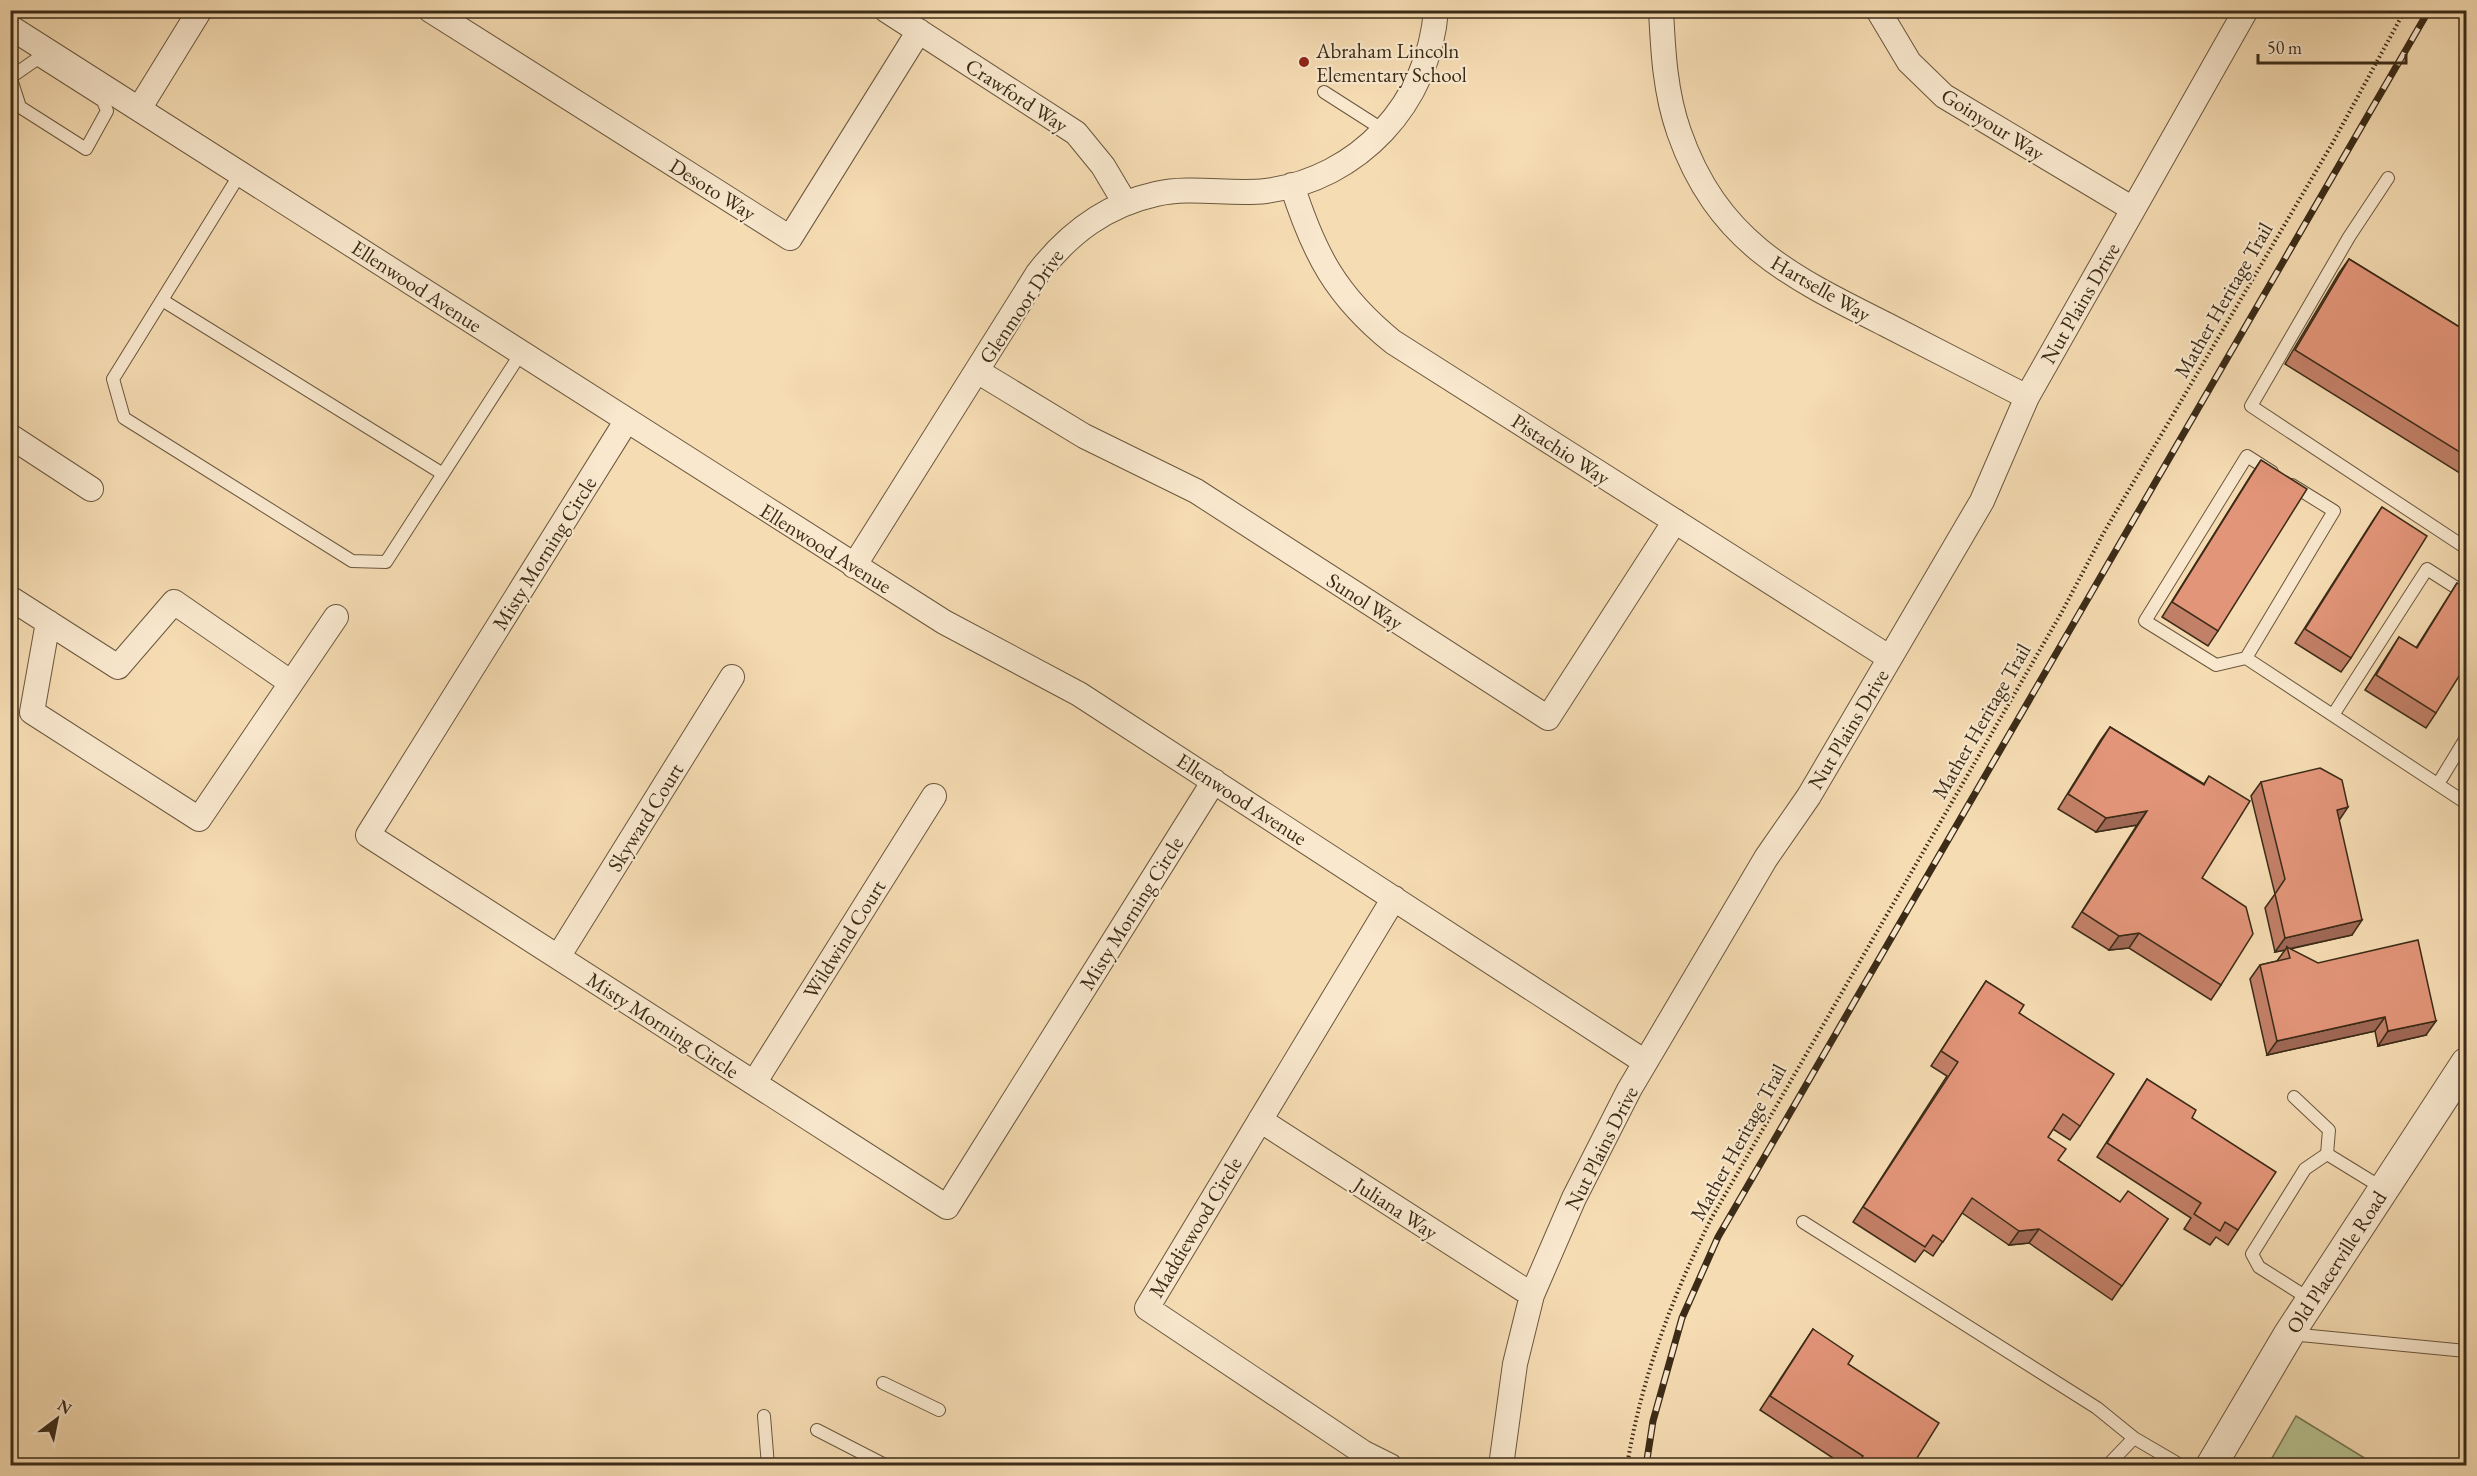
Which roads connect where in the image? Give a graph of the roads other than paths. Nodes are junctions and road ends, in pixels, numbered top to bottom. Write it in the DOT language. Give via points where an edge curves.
graph roads {
  1 [pos="200,10"];
  2 [pos="430,10"];
  3 [pos="886,10"];
  4 [pos="1436,10"];
  5 [pos="1661,10"];
  6 [pos="1878,10"];
  7 [pos="2246,10"];
  8 [pos="10,27"];
  9 [pos="919,31"];
  10 [pos="11,76"];
  11 [pos="1324,92"];
  12 [pos="139,109"];
  13 [pos="1385,131"];
  14 [pos="240,174"];
  15 [pos="2388,178"];
  16 [pos="1292,185"];
  17 [pos="1125,203"];
  18 [pos="2133,209"];
  19 [pos="162,300"];
  20 [pos="520,353"];
  21 [pos="977,371"];
  22 [pos="2027,397"];
  23 [pos="627,420"];
  24 [pos="10,436"];
  25 [pos="442,474"];
  26 [pos="91,489"];
  27 [pos="1675,521"];
  28 [pos="2466,548"];
  29 [pos="854,566"];
  30 [pos="2466,594"];
  31 [pos="10,598"];
  32 [pos="336,617"];
  33 [pos="48,622"];
  34 [pos="1890,658"];
  35 [pos="2246,658"];
  36 [pos="732,677"];
  37 [pos="291,682"];
  38 [pos="2333,715"];
  39 [pos="2466,738"];
  40 [pos="1214,781"];
  41 [pos="2438,784"];
  42 [pos="934,796"];
  43 [pos="2466,803"];
  44 [pos="1394,898"];
  45 [pos="558,957"];
  46 [pos="1645,1062"];
  47 [pos="2466,1063"];
  48 [pos="754,1083"];
  49 [pos="2294,1097"];
  50 [pos="1260,1120"];
  51 [pos="2328,1154"];
  52 [pos="2384,1189"];
  53 [pos="1803,1221"];
  54 [pos="1532,1295"];
  55 [pos="2311,1300"];
  56 [pos="2289,1334"];
  57 [pos="2466,1351"];
  58 [pos="883,1383"];
  59 [pos="939,1410"];
  60 [pos="764,1416"];
  61 [pos="817,1430"];
  62 [pos="2134,1438"];
  63 [pos="768,1466"];
  64 [pos="887,1466"];
  65 [pos="1390,1466"];
  66 [pos="1501,1466"];
  67 [pos="2107,1466"];
  68 [pos="2181,1466"];
  69 [pos="2211,1466"];
  1 -- 12 [label="street"];
  2 -- 9 [label="street, Desoto Way" via="790,238"];
  3 -- 9 [label="street, Crawford Way"];
  4 -- 13 [label="street, Glenmoor Drive" via="1430,51 1422,73"];
  5 -- 22 [label="street, Hartselle Way" via="1667,83 1679,131 1707,190 1743,236 1800,281"];
  6 -- 18 [label="street, Goinyour Way" via="1909,63 1944,96"];
  7 -- 18 [label="street, Nut Plains Drive"];
  8 -- 12 [label="street, Ellenwood Avenue"];
  9 -- 17 [label="street, Crawford Way" via="1076,133 1103,166"];
  10 -- 10 [label="lane" via="37,59 103,101 107,111 86,149 20,107"];
  11 -- 13 [label="lane"];
  12 -- 14 [label="street, Ellenwood Avenue"];
  13 -- 16 [label="street, Glenmoor Drive" via="1349,161"];
  14 -- 19 [label="lane"];
  14 -- 20 [label="street, Ellenwood Avenue"];
  15 -- 28 [label="lane" via="2349,237 2251,406"];
  16 -- 17 [label="street, Glenmoor Drive" via="1246,193 1180,191"];
  16 -- 27 [label="street, Pistachio Way" via="1324,267 1337,288 1369,322 1394,342"];
  17 -- 21 [label="street, Glenmoor Drive" via="1085,225 1052,256"];
  18 -- 22 [label="street, Nut Plains Drive"];
  19 -- 25 [label="lane"];
  19 -- 25 [label="lane" via="114,379 124,417 352,561 386,562"];
  20 -- 23 [label="street, Ellenwood Avenue"];
  20 -- 25 [label="lane"];
  21 -- 27 [label="street, Sunol Way" via="1084,436 1196,491 1548,718"];
  21 -- 29 [label="street, Glenmoor Drive"];
  22 -- 34 [label="street, Nut Plains Drive" via="1982,501"];
  23 -- 29 [label="street, Ellenwood Avenue"];
  23 -- 45 [label="street, Misty Morning Circle" via="368,835"];
  24 -- 26 [label="street"];
  27 -- 34 [label="street, Pistachio Way"];
  29 -- 40 [label="street, Ellenwood Avenue" via="944,622 1079,694"];
  30 -- 38 [label="lane" via="2427,568"];
  31 -- 33 [label="street"];
  32 -- 37 [label="street"];
  33 -- 37 [label="street" via="118,667 174,602"];
  33 -- 37 [label="street" via="32,712 199,819"];
  34 -- 46 [label="street, Nut Plains Drive"];
  35 -- 35 [label="lane" via="2216,665 2145,621 2247,456 2334,511"];
  35 -- 38 [label="lane"];
  36 -- 45 [label="street, Skyward Court"];
  38 -- 41 [label="lane"];
  39 -- 41 [label="lane"];
  40 -- 44 [label="street, Ellenwood Avenue"];
  40 -- 48 [label="street, Misty Morning Circle" via="946,1207"];
  41 -- 43 [label="lane"];
  42 -- 48 [label="street, Wildwind Court"];
  44 -- 46 [label="street, Ellenwood Avenue"];
  44 -- 50 [label="street, Maddiewood Circle"];
  45 -- 48 [label="street, Misty Morning Circle"];
  46 -- 54 [label="street, Nut Plains Drive" via="1574,1198"];
  47 -- 52 [label="street, Old Placerville Road"];
  49 -- 51 [label="lane" via="2329,1130"];
  50 -- 54 [label="street, Juliana Way"];
  50 -- 65 [label="street, Maddiewood Circle" via="1147,1308 1364,1453"];
  51 -- 52 [label="lane"];
  51 -- 55 [label="lane" via="2305,1169 2252,1254 2259,1267"];
  52 -- 55 [label="street, Old Placerville Road"];
  53 -- 62 [label="lane" via="2097,1408"];
  54 -- 66 [label="street, Nut Plains Drive" via="1515,1364"];
  55 -- 56 [label="street, Old Placerville Road"];
  56 -- 57 [label="lane"];
  56 -- 69 [label="street, Old Placerville Road"];
  58 -- 59 [label="lane"];
  60 -- 63 [label="lane"];
  61 -- 64 [label="lane"];
  62 -- 67 [label="lane"];
  62 -- 68 [label="lane"];
}
